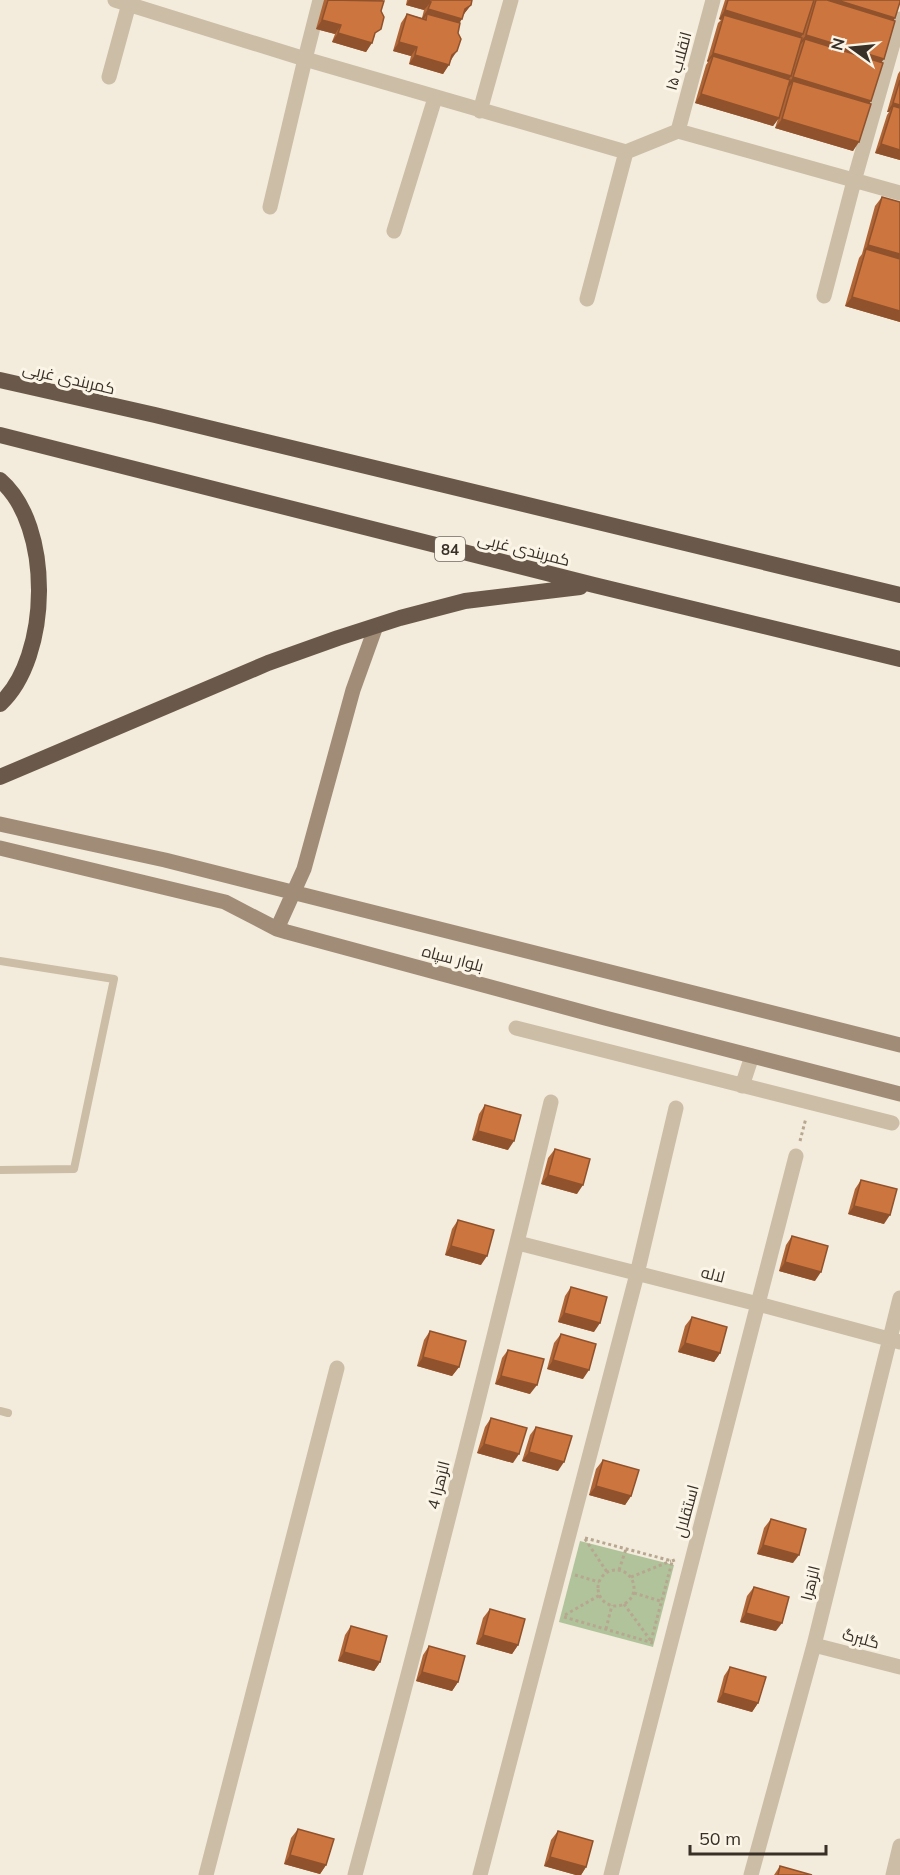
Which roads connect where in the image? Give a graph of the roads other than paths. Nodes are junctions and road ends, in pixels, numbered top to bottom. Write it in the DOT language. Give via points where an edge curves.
graph roads {
  1 [pos="321,0"];
  2 [pos="511,0"];
  3 [pos="713,0"];
  4 [pos="124,1"];
  5 [pos="900,19"];
  6 [pos="305,59"];
  7 [pos="109,77"];
  8 [pos="435,98"];
  9 [pos="480,111"];
  10 [pos="678,131"];
  11 [pos="626,153"];
  12 [pos="854,181"];
  13 [pos="900,193"];
  14 [pos="270,207"];
  15 [pos="394,231"];
  16 [pos="824,296"];
  17 [pos="587,299"];
  18 [pos="0,380"];
  19 [pos="0,435"];
  20 [pos="0,480"];
  21 [pos="594,585"];
  22 [pos="900,595"];
  23 [pos="376,626"];
  24 [pos="900,659"];
  25 [pos="0,704"];
  26 [pos="0,777"];
  27 [pos="0,824"];
  28 [pos="0,848"];
  29 [pos="294,892"];
  30 [pos="277,929"];
  31 [pos="0,961"];
  32 [pos="516,1028"];
  33 [pos="900,1045"];
  34 [pos="752,1056"];
  35 [pos="742,1086"];
  36 [pos="900,1094"];
  37 [pos="551,1102"];
  38 [pos="675,1108"];
  39 [pos="892,1123"];
  40 [pos="796,1156"];
  41 [pos="0,1170"];
  42 [pos="518,1243"];
  43 [pos="637,1274"];
  44 [pos="900,1298"];
  45 [pos="758,1304"];
  46 [pos="895,1341"];
  47 [pos="337,1368"];
  48 [pos="814,1645"];
  49 [pos="900,1667"];
  50 [pos="900,1846"];
  51 [pos="206,1875"];
  52 [pos="355,1875"];
  53 [pos="480,1875"];
  54 [pos="611,1875"];
  55 [pos="751,1875"];
  56 [pos="892,1875"];
  1 -- 6 [label="street"];
  2 -- 9 [label="street"];
  3 -- 10 [label="street, انقلاب ۱۵"];
  4 -- 6 [label="street"];
  4 -- 7 [label="street"];
  5 -- 12 [label="street"];
  6 -- 8 [label="street"];
  6 -- 14 [label="street"];
  8 -- 9 [label="street"];
  8 -- 15 [label="street"];
  9 -- 11 [label="street"];
  10 -- 11 [label="street"];
  10 -- 12 [label="street"];
  11 -- 17 [label="street"];
  12 -- 13 [label="street"];
  12 -- 16 [label="street"];
  18 -- 22 [label="highway, کمربندی غربی"];
  19 -- 21 [label="highway, کمربندی غربی / 84"];
  20 -- 25 [label="highway" via="22,506 30,525 38,585 38,621 31,652 19,678"];
  21 -- 23 [label="highway" via="465,601"];
  21 -- 24 [label="highway, کمربندی غربی / 84"];
  23 -- 26 [label="highway" via="268,663"];
  23 -- 29 [label="main road" via="353,690 304,869"];
  27 -- 29 [label="main road, بلوار سپاه"];
  28 -- 30 [label="main road, بلوار سپاه" via="225,902"];
  29 -- 30 [label="main road"];
  29 -- 33 [label="main road, بلوار سپاه"];
  30 -- 34 [label="main road, بلوار سپاه"];
  31 -- 41 [label="lane" via="114,979 74,1169"];
  32 -- 35 [label="street"];
  34 -- 35 [label="street"];
  34 -- 36 [label="main road, بلوار سپاه"];
  35 -- 39 [label="street"];
  37 -- 42 [label="street, الزهرا 4"];
  38 -- 43 [label="street"];
  40 -- 45 [label="street, استقلال"];
  42 -- 43 [label="street, لاله"];
  42 -- 52 [label="street, الزهرا 4"];
  43 -- 45 [label="street, لاله"];
  43 -- 53 [label="street"];
  44 -- 46 [label="street, الزهرا"];
  45 -- 46 [label="street, لاله"];
  45 -- 54 [label="street, استقلال"];
  46 -- 48 [label="street, الزهرا"];
  47 -- 51 [label="street"];
  48 -- 49 [label="street, گلبرگ"];
  48 -- 55 [label="street, الزهرا"];
  50 -- 56 [label="street"];
}
